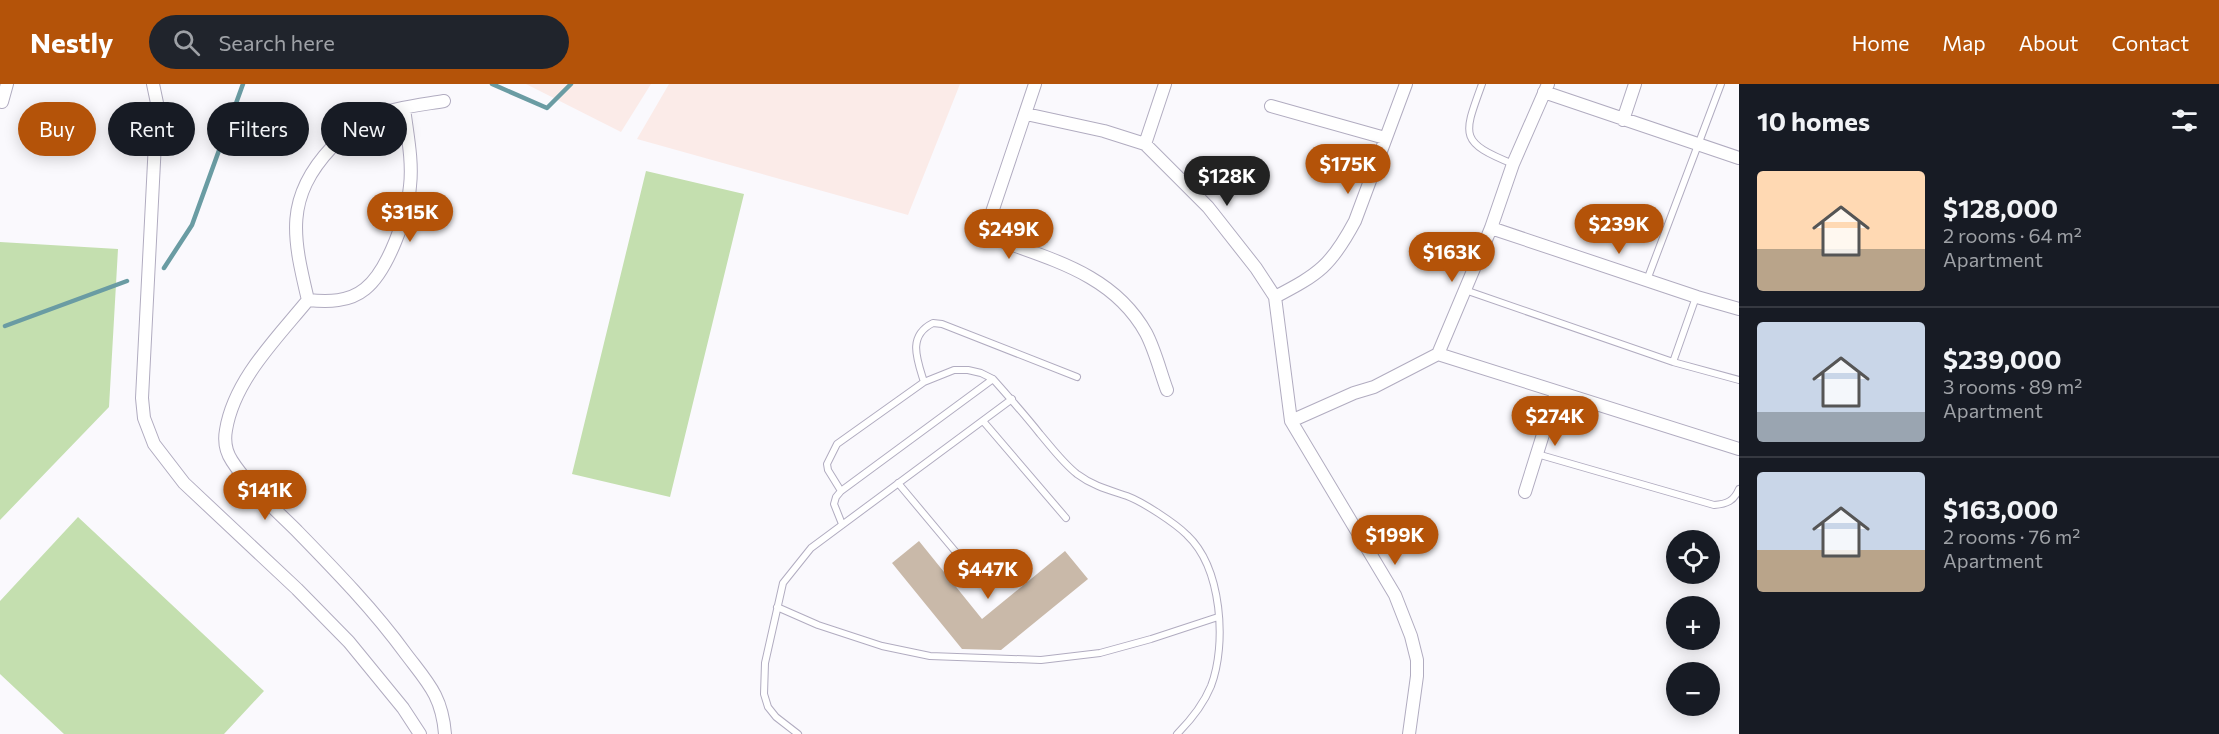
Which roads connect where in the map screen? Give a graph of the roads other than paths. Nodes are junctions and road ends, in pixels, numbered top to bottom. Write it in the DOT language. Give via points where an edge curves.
graph roads {
  1 [pos="7,84"];
  2 [pos="153,84"];
  3 [pos="1035,84"];
  4 [pos="1165,84"];
  5 [pos="1406,84"];
  6 [pos="1482,84"];
  7 [pos="1635,84"];
  8 [pos="1721,84"];
  9 [pos="1546,88"];
  10 [pos="444,101"];
  11 [pos="2,102"];
  12 [pos="1271,106"];
  13 [pos="407,107"];
  14 [pos="1026,114"];
  15 [pos="1623,120"];
  16 [pos="407,132"];
  17 [pos="1384,138"];
  18 [pos="1145,144"];
  19 [pos="1698,145"];
  20 [pos="324,156"];
  21 [pos="1739,158"];
  22 [pos="1513,164"];
  23 [pos="1491,228"];
  24 [pos="1647,280"];
  25 [pos="1465,290"];
  26 [pos="1275,297"];
  27 [pos="1697,297"];
  28 [pos="308,300"];
  29 [pos="1739,309"];
  30 [pos="1438,354"];
  31 [pos="1673,362"];
  32 [pos="1077,377"];
  33 [pos="993,379"];
  34 [pos="1739,380"];
  35 [pos="924,382"];
  36 [pos="1167,390"];
  37 [pos="1556,393"];
  38 [pos="1012,399"];
  39 [pos="982,421"];
  40 [pos="1291,421"];
  41 [pos="1739,449"];
  42 [pos="1537,454"];
  43 [pos="898,483"];
  44 [pos="1739,489"];
  45 [pos="841,492"];
  46 [pos="1525,492"];
  47 [pos="1066,518"];
  48 [pos="842,524"];
  49 [pos="980,581"];
  50 [pos="777,607"];
  51 [pos="1218,617"];
  52 [pos="420,734"];
  53 [pos="445,734"];
  54 [pos="798,734"];
  55 [pos="1177,734"];
  56 [pos="1409,734"];
  1 -- 11 [label="street"];
  2 -- 52 [label="street" via="157,103 142,398 144,418 154,444 184,483 349,642"];
  3 -- 14 [label="street"];
  4 -- 18 [label="street"];
  5 -- 17 [label="street"];
  6 -- 22 [label="lane" via="1469,118 1469,136 1487,153"];
  7 -- 15 [label="street"];
  8 -- 19 [label="lane"];
  9 -- 15 [label="street"];
  9 -- 22 [label="street"];
  10 -- 13 [label="street"];
  12 -- 17 [label="street"];
  14 -- 18 [label="street"];
  14 -- 36 [label="street" via="988,224 990,235 1078,270 1114,294 1147,334"];
  15 -- 19 [label="street"];
  16 -- 28 [label="street" via="411,185 405,214 383,267 366,289 347,299"];
  17 -- 26 [label="street" via="1346,238 1312,278"];
  18 -- 26 [label="street" via="1208,207"];
  19 -- 21 [label="street"];
  19 -- 24 [label="lane"];
  20 -- 28 [label="street" via="300,194 295,225"];
  22 -- 23 [label="street"];
  23 -- 24 [label="street"];
  23 -- 25 [label="street"];
  24 -- 27 [label="street"];
  25 -- 30 [label="street"];
  25 -- 31 [label="lane"];
  26 -- 40 [label="street"];
  27 -- 29 [label="street"];
  27 -- 31 [label="lane"];
  28 -- 53 [label="street" via="240,390 225,445 231,460 261,496 350,585 400,645 434,691 443,713"];
  30 -- 37 [label="street"];
  30 -- 40 [label="street" via="1374,387"];
  31 -- 34 [label="lane"];
  32 -- 35 [label="lane" via="933,323 915,341"];
  33 -- 35 [label="lane" via="968,370 954,370"];
  33 -- 38 [label="lane"];
  33 -- 45 [label="lane"];
  35 -- 45 [label="lane" via="837,444 827,464"];
  37 -- 41 [label="street"];
  37 -- 42 [label="street"];
  38 -- 39 [label="lane"];
  38 -- 51 [label="lane" via="1076,473 1106,491 1128,496 1188,536 1202,554 1217,592"];
  39 -- 43 [label="lane"];
  39 -- 47 [label="lane"];
  40 -- 56 [label="street" via="1395,596 1411,636 1418,676"];
  42 -- 44 [label="lane" via="1714,504 1729,502"];
  42 -- 46 [label="street"];
  43 -- 48 [label="lane"];
  43 -- 49 [label="lane"];
  45 -- 48 [label="lane" via="834,504"];
  48 -- 50 [label="lane" via="797,563 783,583"];
  50 -- 51 [label="lane" via="882,646 930,656 1041,660 1100,653"];
  50 -- 54 [label="lane" via="765,663 764,694 768,707"];
  51 -- 55 [label="lane" via="1218,655 1211,686"];
}
